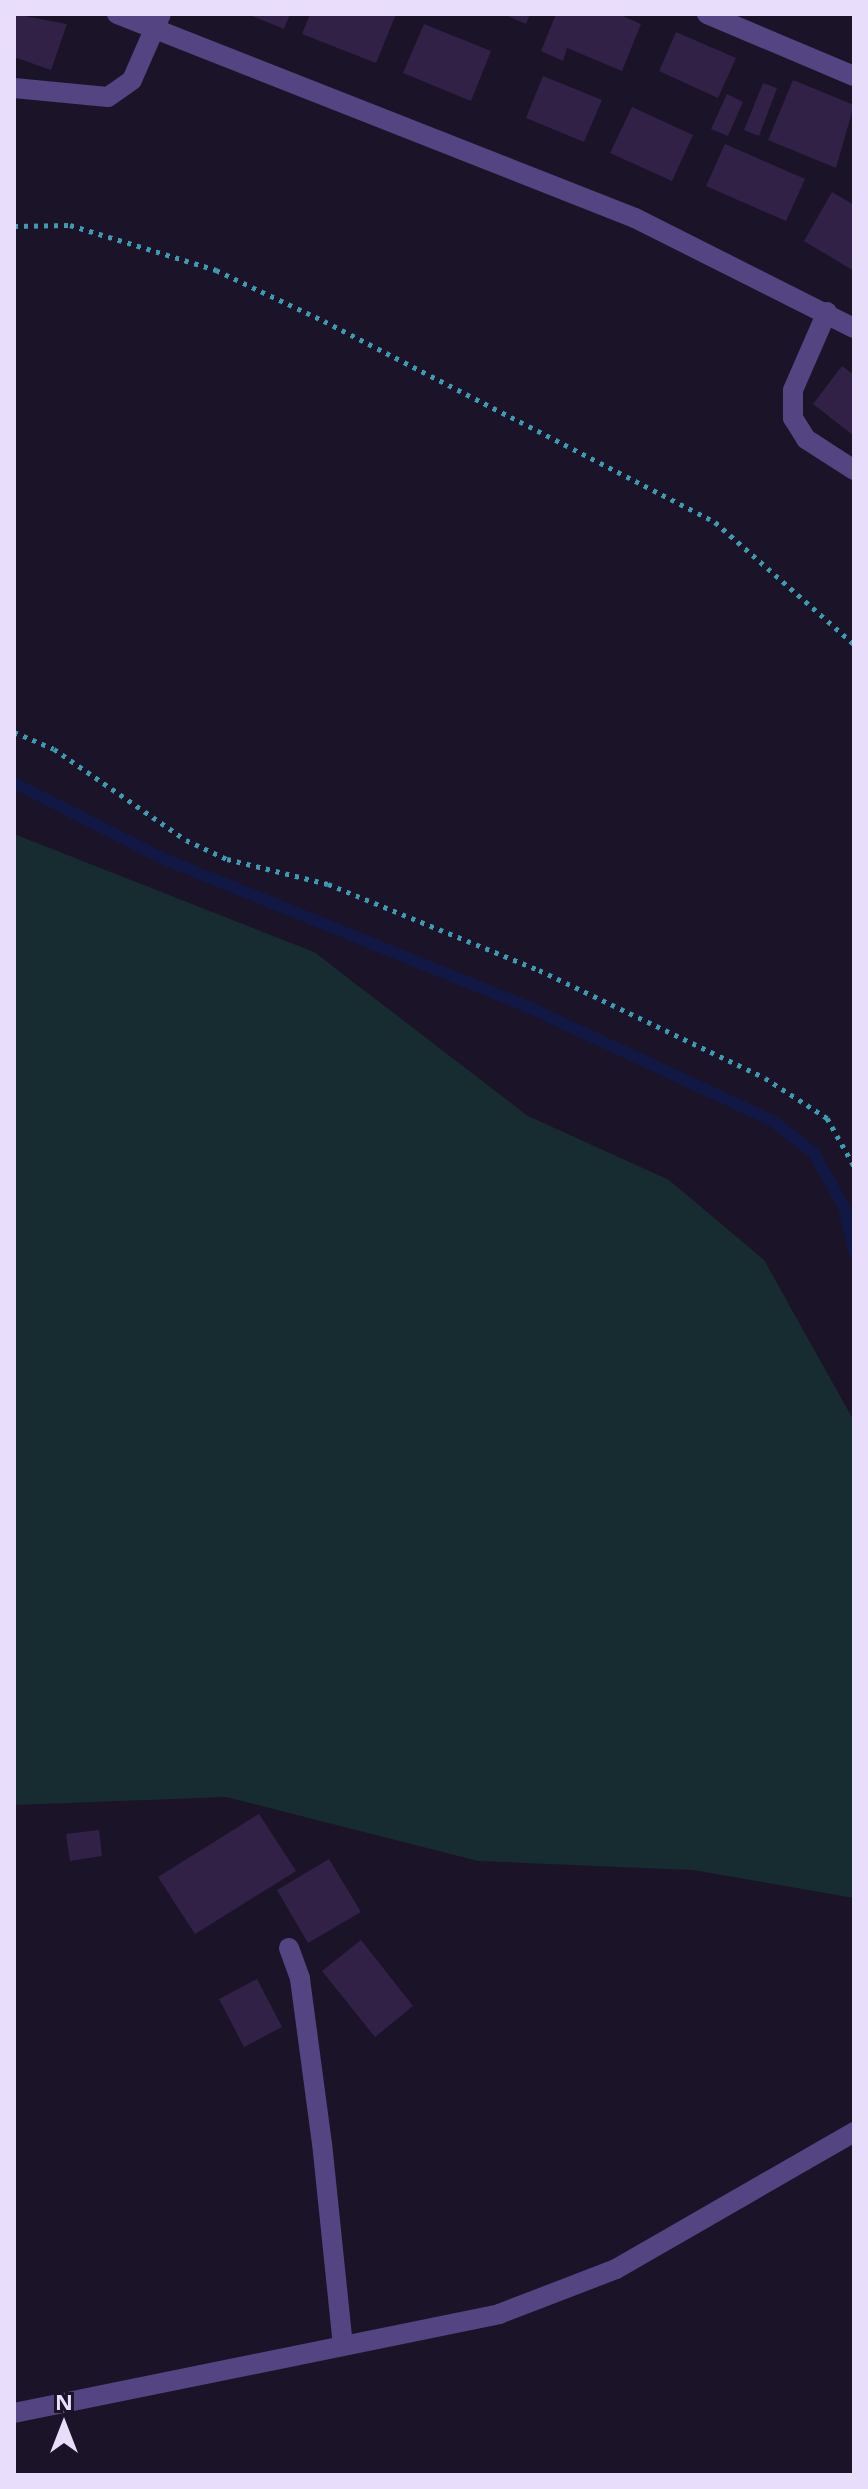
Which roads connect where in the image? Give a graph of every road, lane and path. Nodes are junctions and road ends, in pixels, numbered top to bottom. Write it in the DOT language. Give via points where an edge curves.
graph roads {
  1 [pos="117,14"];
  2 [pos="707,14"];
  3 [pos="158,22"];
  4 [pos="854,76"];
  5 [pos="14,88"];
  6 [pos="14,226"];
  7 [pos="827,312"];
  8 [pos="854,328"];
  9 [pos="854,470"];
  10 [pos="854,644"];
  11 [pos="14,732"];
  12 [pos="854,1166"];
  13 [pos="289,1948"];
  14 [pos="854,2132"];
  15 [pos="343,2346"];
  16 [pos="14,2413"];
  1 -- 3 [label="street"];
  2 -- 4 [label="street"];
  3 -- 5 [label="street" via="132,80 108,97"];
  3 -- 7 [label="street" via="635,218"];
  6 -- 10 [label="path" via="70,225 216,270 324,321 715,522"];
  7 -- 8 [label="street"];
  7 -- 9 [label="street" via="791,405 806,439"];
  11 -- 12 [label="path" via="54,749 227,859 328,884 539,970 765,1078 827,1118"];
  13 -- 15 [label="street" via="314,2083"];
  14 -- 15 [label="street" via="565,2292 499,2314"];
  15 -- 16 [label="street"];
}
